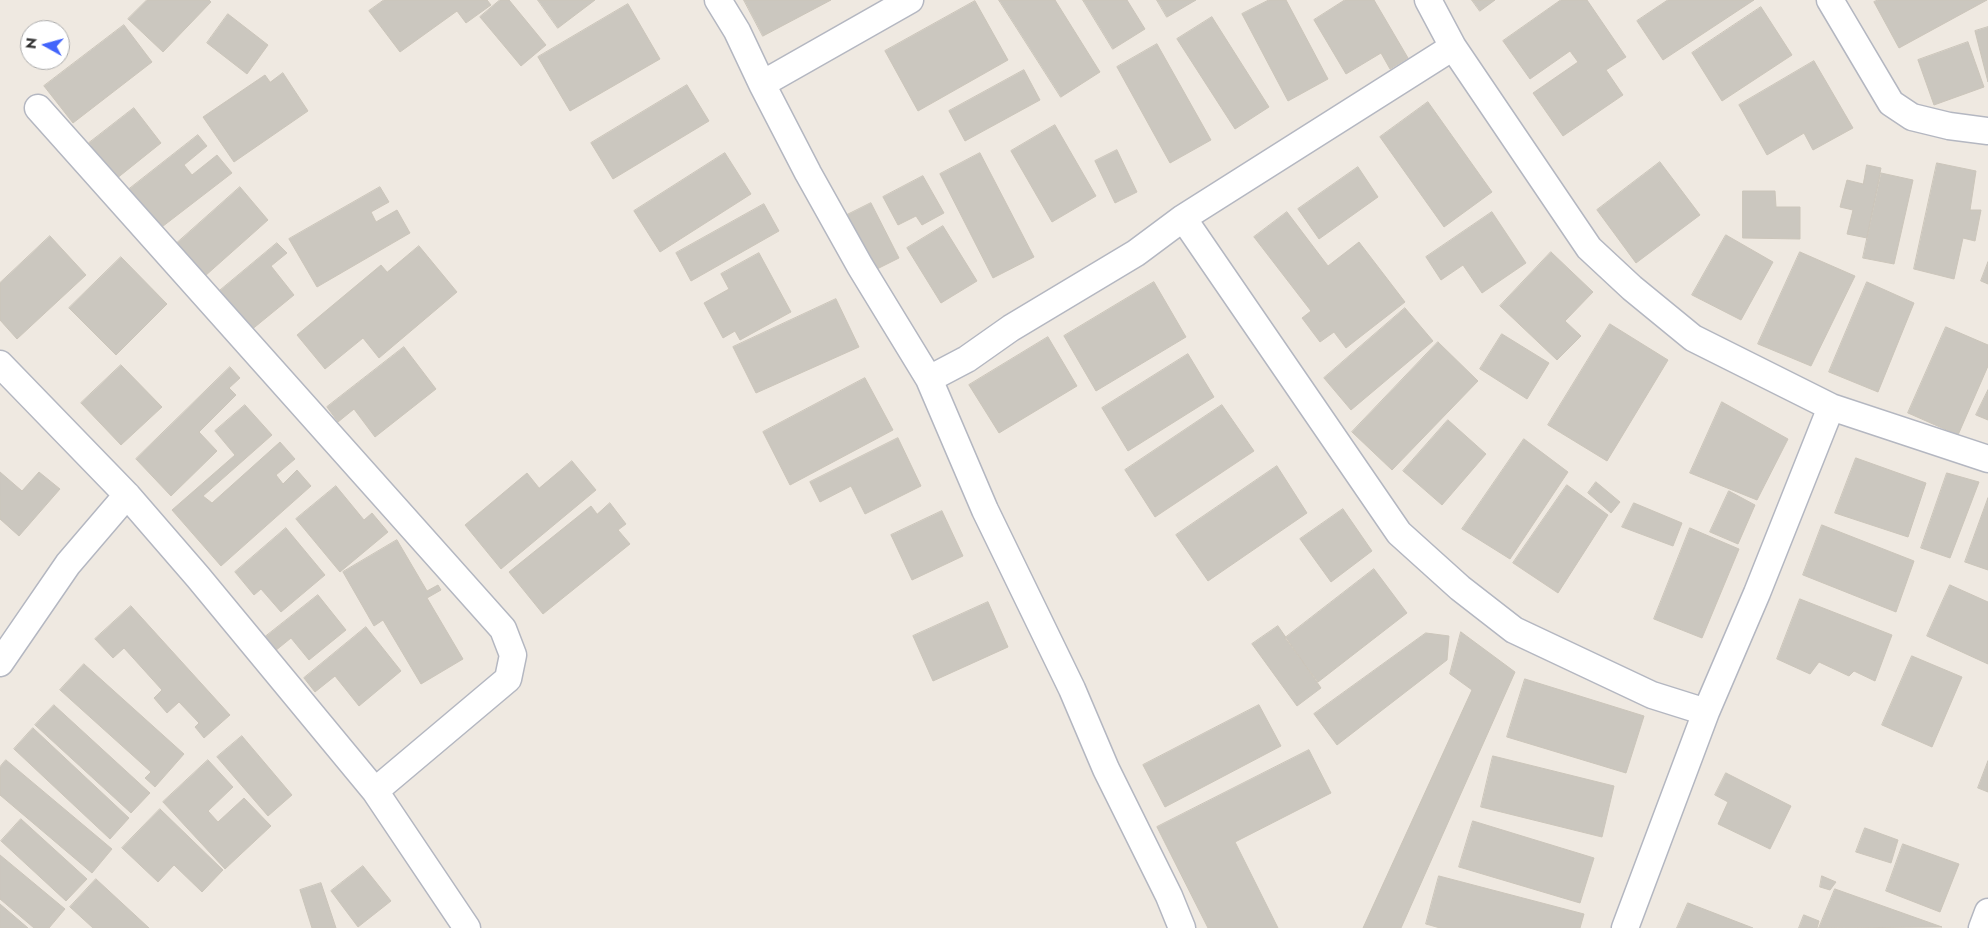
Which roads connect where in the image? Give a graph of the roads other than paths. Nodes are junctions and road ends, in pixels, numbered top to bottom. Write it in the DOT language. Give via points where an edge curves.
graph roads {
  1 [pos="718,0"];
  2 [pos="910,0"];
  3 [pos="1428,0"];
  4 [pos="1830,0"];
  5 [pos="1454,47"];
  6 [pos="762,84"];
  7 [pos="38,108"];
  8 [pos="1988,131"];
  9 [pos="1182,218"];
  10 [pos="0,364"];
  11 [pos="929,380"];
  12 [pos="1831,406"];
  13 [pos="1988,459"];
  14 [pos="127,495"];
  15 [pos="0,663"];
  16 [pos="1706,712"];
  17 [pos="375,791"];
  18 [pos="1988,912"];
  19 [pos="467,928"];
  20 [pos="1182,928"];
  21 [pos="1625,928"];
  22 [pos="1982,928"];
  1 -- 6 [label="street"];
  2 -- 6 [label="street"];
  3 -- 5 [label="street"];
  4 -- 8 [label="street" via="1890,103 1912,117"];
  5 -- 9 [label="street"];
  5 -- 12 [label="street" via="1589,248 1693,338"];
  6 -- 11 [label="street" via="860,266"];
  7 -- 17 [label="street" via="503,629 513,655 508,679"];
  9 -- 11 [label="street" via="1136,252"];
  9 -- 16 [label="street" via="1399,533 1460,588 1514,630 1652,694"];
  10 -- 14 [label="street"];
  11 -- 20 [label="street" via="984,510 1072,689 1106,769"];
  12 -- 13 [label="street"];
  12 -- 16 [label="street"];
  14 -- 15 [label="street" via="68,564"];
  14 -- 17 [label="street"];
  16 -- 21 [label="street"];
  17 -- 19 [label="street"];
  18 -- 22 [label="street"];
}
